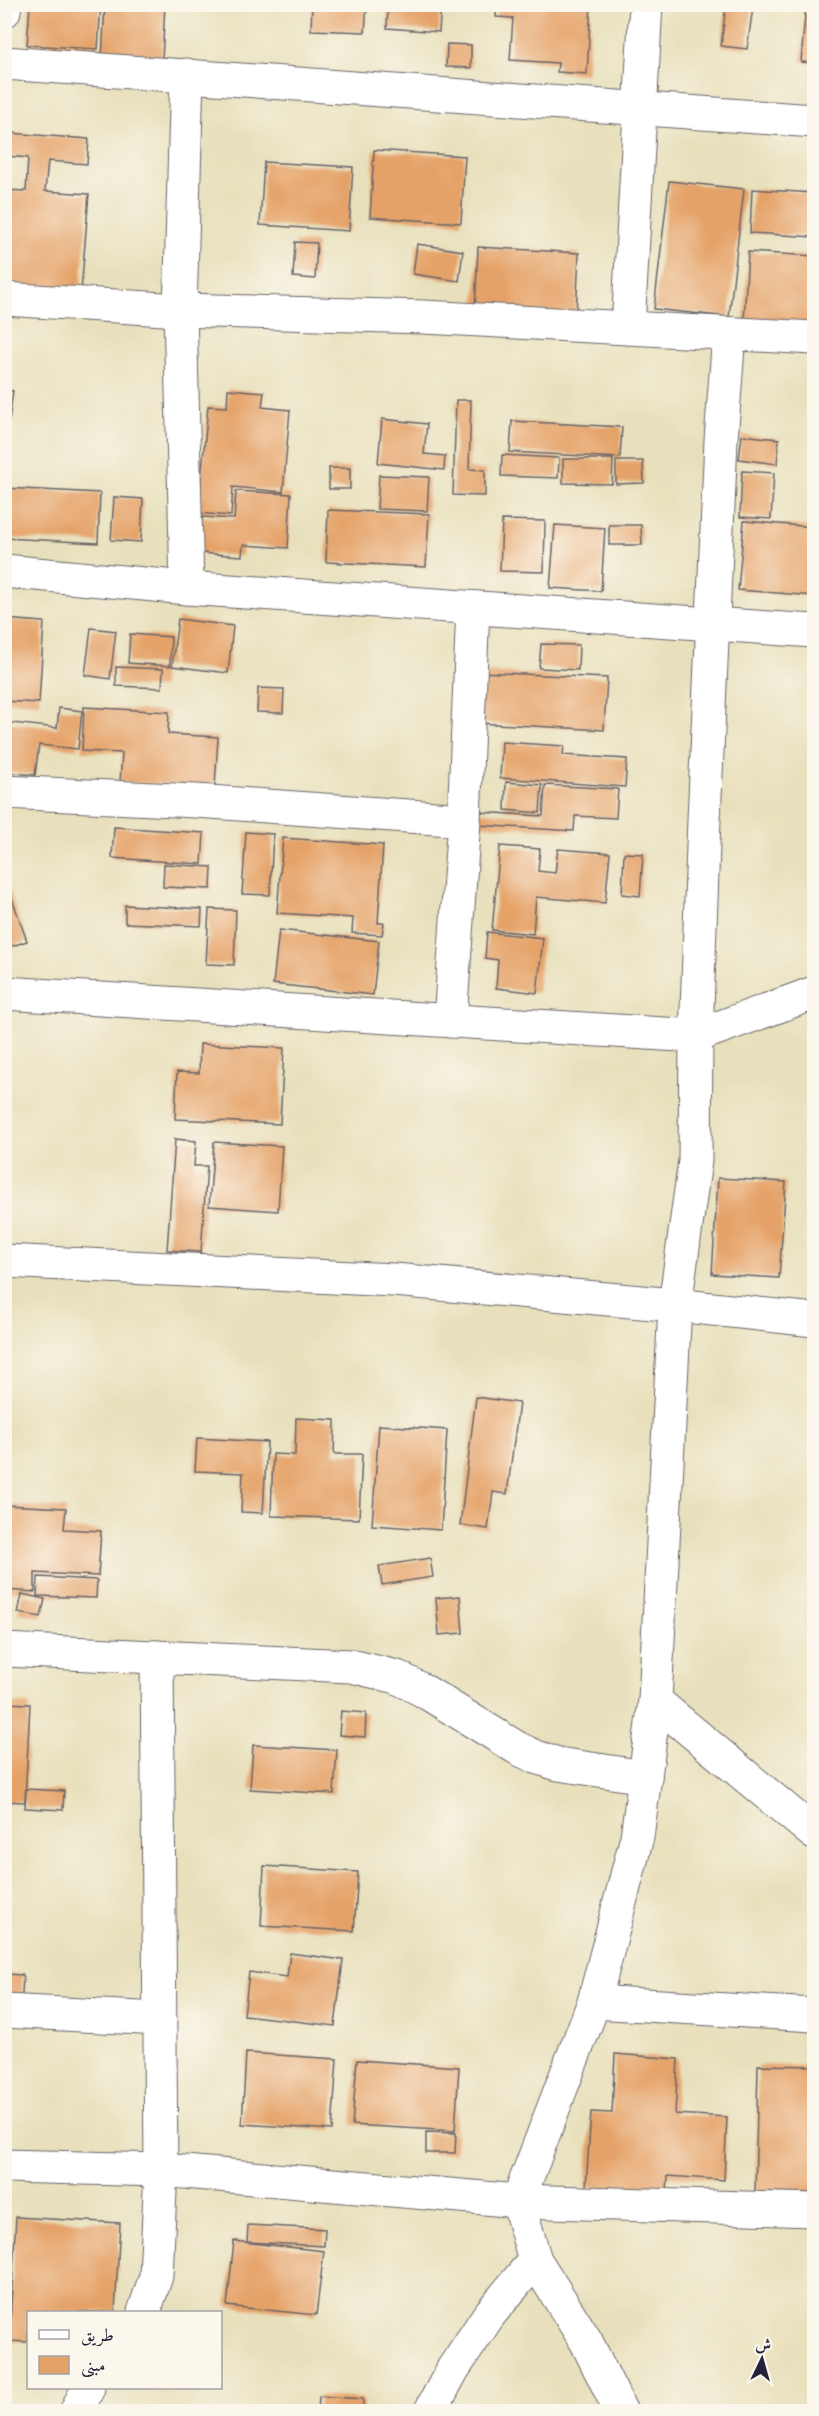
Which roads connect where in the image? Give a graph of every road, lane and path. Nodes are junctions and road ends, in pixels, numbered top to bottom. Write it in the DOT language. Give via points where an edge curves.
graph roads {
  1 [pos="5,4"];
  2 [pos="646,4"];
  3 [pos="4,11"];
  4 [pos="4,63"];
  5 [pos="187,75"];
  6 [pos="640,107"];
  7 [pos="814,121"];
  8 [pos="4,299"];
  9 [pos="180,310"];
  10 [pos="628,328"];
  11 [pos="729,334"];
  12 [pos="814,338"];
  13 [pos="4,571"];
  14 [pos="187,588"];
  15 [pos="473,608"];
  16 [pos="713,624"];
  17 [pos="814,631"];
  18 [pos="4,792"];
  19 [pos="464,820"];
  20 [pos="4,993"];
  21 [pos="814,993"];
  22 [pos="450,1021"];
  23 [pos="696,1036"];
  24 [pos="4,1261"];
  25 [pos="675,1305"];
  26 [pos="814,1320"];
  27 [pos="4,1650"];
  28 [pos="157,1657"];
  29 [pos="655,1701"];
  30 [pos="645,1777"];
  31 [pos="814,1833"];
  32 [pos="594,2002"];
  33 [pos="4,2011"];
  34 [pos="814,2015"];
  35 [pos="160,2019"];
  36 [pos="4,2166"];
  37 [pos="161,2170"];
  38 [pos="518,2201"];
  39 [pos="814,2210"];
  40 [pos="535,2260"];
  41 [pos="145,2311"];
  42 [pos="88,2389"];
  43 [pos="76,2412"];
  44 [pos="429,2412"];
  45 [pos="621,2412"];
  1 -- 3 [label="street"];
  2 -- 6 [label="street"];
  4 -- 5 [label="street"];
  5 -- 6 [label="street"];
  5 -- 9 [label="street"];
  6 -- 7 [label="street"];
  6 -- 10 [label="street"];
  8 -- 9 [label="street"];
  9 -- 10 [label="street"];
  9 -- 14 [label="street"];
  10 -- 11 [label="street"];
  11 -- 12 [label="street"];
  11 -- 16 [label="street"];
  13 -- 14 [label="street"];
  14 -- 15 [label="street"];
  15 -- 16 [label="street"];
  15 -- 19 [label="street"];
  16 -- 17 [label="street"];
  16 -- 23 [label="street"];
  18 -- 19 [label="street"];
  19 -- 22 [label="street"];
  20 -- 22 [label="street"];
  21 -- 23 [label="street"];
  22 -- 23 [label="street"];
  23 -- 25 [label="street" via="695,1161"];
  24 -- 25 [label="street" via="394,1280"];
  25 -- 26 [label="street"];
  25 -- 29 [label="street"];
  27 -- 28 [label="street"];
  28 -- 30 [label="street" via="375,1670 424,1691 536,1757"];
  28 -- 35 [label="street"];
  29 -- 30 [label="street"];
  29 -- 31 [label="street"];
  30 -- 32 [label="street" via="638,1837"];
  32 -- 34 [label="street"];
  32 -- 38 [label="street"];
  33 -- 35 [label="street"];
  35 -- 37 [label="street"];
  36 -- 37 [label="street"];
  37 -- 38 [label="street"];
  37 -- 41 [label="street" via="156,2276"];
  38 -- 39 [label="street"];
  38 -- 40 [label="street"];
  40 -- 44 [label="street" via="489,2315"];
  40 -- 45 [label="street" via="586,2341"];
  42 -- 43 [label="street"];
}
